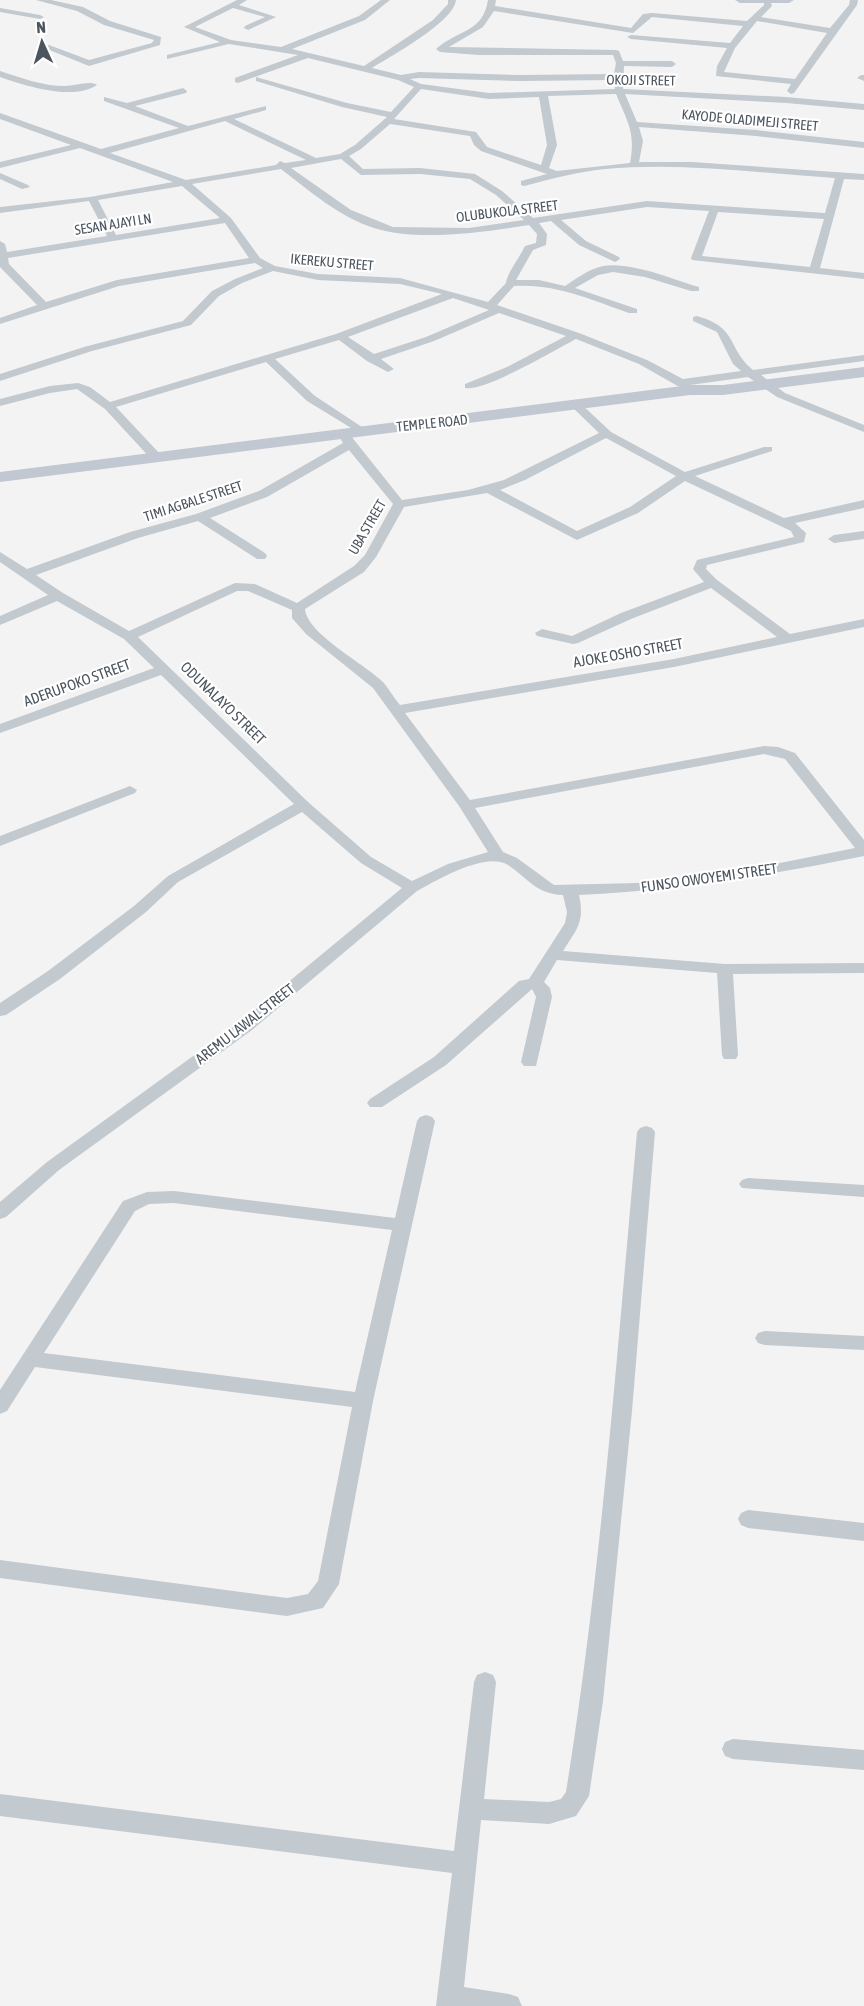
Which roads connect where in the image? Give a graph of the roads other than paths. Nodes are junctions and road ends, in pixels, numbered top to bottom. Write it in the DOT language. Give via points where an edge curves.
graph roads {
  1 [pos="40,0"];
  2 [pos="243,0"];
  3 [pos="386,0"];
  4 [pos="452,0"];
  5 [pos="740,0"];
  6 [pos="784,0"];
  7 [pos="854,0"];
  8 [pos="767,1"];
  9 [pos="492,4"];
  10 [pos="235,6"];
  11 [pos="0,10"];
  12 [pos="40,17"];
  13 [pos="752,21"];
  14 [pos="248,28"];
  15 [pos="832,31"];
  16 [pos="229,42"];
  17 [pos="625,42"];
  18 [pos="733,46"];
  19 [pos="46,47"];
  20 [pos="281,50"];
  21 [pos="308,55"];
  22 [pos="170,57"];
  23 [pos="620,63"];
  24 [pos="672,64"];
  25 [pos="365,69"];
  26 [pos="0,74"];
  27 [pos="616,77"];
  28 [pos="401,78"];
  29 [pos="259,79"];
  30 [pos="238,80"];
  31 [pos="797,82"];
  32 [pos="93,85"];
  33 [pos="419,86"];
  34 [pos="183,91"];
  35 [pos="619,91"];
  36 [pos="543,95"];
  37 [pos="107,99"];
  38 [pos="786,100"];
  39 [pos="126,106"];
  40 [pos="864,107"];
  41 [pos="263,108"];
  42 [pos="0,116"];
  43 [pos="390,118"];
  44 [pos="228,119"];
  45 [pos="16,121"];
  46 [pos="634,124"];
  47 [pos="0,125"];
  48 [pos="189,129"];
  49 [pos="80,145"];
  50 [pos="864,145"];
  51 [pos="98,153"];
  52 [pos="343,156"];
  53 [pos="312,159"];
  54 [pos="280,164"];
  55 [pos="0,165"];
  56 [pos="634,166"];
  57 [pos="550,170"];
  58 [pos="0,176"];
  59 [pos="840,176"];
  60 [pos="864,177"];
  61 [pos="183,182"];
  62 [pos="524,183"];
  63 [pos="25,187"];
  64 [pos="91,199"];
  65 [pos="715,208"];
  66 [pos="0,210"];
  67 [pos="828,216"];
  68 [pos="228,220"];
  69 [pos="543,222"];
  70 [pos="112,237"];
  71 [pos="0,244"];
  72 [pos="2,256"];
  73 [pos="615,259"];
  74 [pos="256,260"];
  75 [pos="272,268"];
  76 [pos="814,272"];
  77 [pos="5,273"];
  78 [pos="864,276"];
  79 [pos="512,283"];
  80 [pos="567,289"];
  81 [pos="695,289"];
  82 [pos="453,294"];
  83 [pos="44,306"];
  84 [pos="495,307"];
  85 [pos="633,311"];
  86 [pos="697,319"];
  87 [pos="0,321"];
  88 [pos="575,335"];
  89 [pos="340,336"];
  90 [pos="864,358"];
  91 [pos="269,359"];
  92 [pos="370,359"];
  93 [pos="388,369"];
  94 [pos="864,372"];
  95 [pos="752,375"];
  96 [pos="0,378"];
  97 [pos="768,384"];
  98 [pos="470,386"];
  99 [pos="685,386"];
  100 [pos="0,402"];
  101 [pos="575,404"];
  102 [pos="108,406"];
  103 [pos="864,429"];
  104 [pos="361,431"];
  105 [pos="607,434"];
  106 [pos="346,439"];
  107 [pos="768,449"];
  108 [pos="157,458"];
  109 [pos="684,476"];
  110 [pos="0,477"];
  111 [pos="489,489"];
  112 [pos="399,504"];
  113 [pos="864,504"];
  114 [pos="200,517"];
  115 [pos="783,522"];
  116 [pos="864,535"];
  117 [pos="834,539"];
  118 [pos="261,556"];
  119 [pos="2,560"];
  120 [pos="26,574"];
  121 [pos="712,583"];
  122 [pos="58,596"];
  123 [pos="298,608"];
  124 [pos="0,621"];
  125 [pos="859,624"];
  126 [pos="542,633"];
  127 [pos="129,636"];
  128 [pos="864,636"];
  129 [pos="788,639"];
  130 [pos="165,669"];
  131 [pos="396,710"];
  132 [pos="0,729"];
  133 [pos="130,790"];
  134 [pos="303,805"];
  135 [pos="466,805"];
  136 [pos="0,841"];
  137 [pos="864,850"];
  138 [pos="497,855"];
  139 [pos="412,888"];
  140 [pos="570,891"];
  141 [pos="554,955"];
  142 [pos="864,968"];
  143 [pos="725,969"];
  144 [pos="535,982"];
  145 [pos="0,1011"];
  146 [pos="730,1055"];
  147 [pos="530,1062"];
  148 [pos="376,1103"];
  149 [pos="426,1121"];
  150 [pos="646,1132"];
  151 [pos="748,1184"];
  152 [pos="864,1191"];
  153 [pos="0,1212"];
  154 [pos="402,1225"];
  155 [pos="765,1338"];
  156 [pos="864,1343"];
  157 [pos="30,1359"];
  158 [pos="363,1401"];
  159 [pos="0,1406"];
  160 [pos="748,1519"];
  161 [pos="864,1532"];
  162 [pos="0,1569"];
  163 [pos="485,1682"];
  164 [pos="733,1749"];
  165 [pos="864,1760"];
  166 [pos="0,1805"];
  167 [pos="471,1809"];
  168 [pos="466,1864"];
  169 [pos="449,2002"];
  170 [pos="509,2006"];
  1 -- 19 [label="street" via="80,9 107,23 158,39 156,45 87,62"];
  2 -- 10 [label="street"];
  3 -- 20 [label="street" via="362,18"];
  4 -- 25 [label="street" via="436,22"];
  5 -- 8 [label="street"];
  6 -- 8 [label="street"];
  7 -- 15 [label="street"];
  8 -- 13 [label="street" via="768,6"];
  9 -- 17 [label="street"];
  9 -- 17 [label="street" via="485,21 471,34 440,49 485,52"];
  10 -- 14 [label="street" via="272,17"];
  10 -- 16 [label="street" via="188,26"];
  11 -- 12 [label="street"];
  13 -- 15 [label="street"];
  13 -- 17 [label="street" via="652,15 646,16"];
  13 -- 18 [label="street"];
  15 -- 31 [label="street"];
  16 -- 20 [label="street"];
  16 -- 22 [label="street"];
  17 -- 18 [label="street"];
  17 -- 23 [label="street"];
  18 -- 31 [label="street" via="719,74"];
  20 -- 21 [label="street"];
  21 -- 25 [label="street"];
  21 -- 30 [label="street"];
  23 -- 24 [label="street"];
  23 -- 27 [label="street"];
  25 -- 28 [label="street"];
  26 -- 32 [label="street" via="66,90"];
  27 -- 28 [label="street"];
  27 -- 35 [label="street"];
  28 -- 33 [label="street, OKOJI STREET"];
  29 -- 43 [label="street"];
  31 -- 38 [label="street"];
  33 -- 36 [label="street, OKOJI STREET" via="489,96"];
  33 -- 43 [label="street"];
  34 -- 39 [label="street"];
  35 -- 36 [label="street, OKOJI STREET"];
  35 -- 38 [label="street, OKOJI STREET"];
  35 -- 46 [label="street"];
  36 -- 57 [label="street" via="552,145"];
  37 -- 39 [label="street"];
  38 -- 40 [label="street, OKOJI STREET"];
  39 -- 48 [label="street"];
  41 -- 44 [label="street"];
  42 -- 45 [label="street, IKEREKU STREET"];
  43 -- 52 [label="street"];
  43 -- 57 [label="street" via="474,134 484,149"];
  44 -- 48 [label="street"];
  44 -- 53 [label="street"];
  45 -- 47 [label="street"];
  45 -- 49 [label="street, IKEREKU STREET"];
  46 -- 50 [label="street, KAYODE OLADIMEJI STREET"];
  46 -- 56 [label="street" via="638,143"];
  48 -- 51 [label="street"];
  49 -- 51 [label="street, IKEREKU STREET"];
  49 -- 55 [label="street"];
  51 -- 61 [label="street, IKEREKU STREET"];
  52 -- 53 [label="street"];
  52 -- 69 [label="street" via="361,172 420,171 472,177"];
  53 -- 54 [label="street"];
  54 -- 61 [label="street"];
  54 -- 69 [label="street, OLUBUKOLA STREET" via="341,208 381,228 469,231"];
  56 -- 57 [label="street"];
  56 -- 59 [label="street" via="657,163"];
  57 -- 62 [label="street"];
  58 -- 63 [label="street"];
  59 -- 60 [label="street"];
  59 -- 67 [label="street"];
  61 -- 64 [label="street"];
  61 -- 68 [label="street, IKEREKU STREET"];
  64 -- 66 [label="street"];
  64 -- 70 [label="street"];
  65 -- 67 [label="street, OLUBUKOLA STREET"];
  65 -- 69 [label="street, OLUBUKOLA STREET" via="647,204"];
  65 -- 76 [label="street" via="696,258"];
  67 -- 76 [label="street"];
  68 -- 70 [label="street, SESAN AJAYI LN"];
  68 -- 74 [label="street, IKEREKU STREET"];
  69 -- 73 [label="street"];
  69 -- 79 [label="street" via="542,245 529,248 511,276"];
  70 -- 72 [label="street, SESAN AJAYI LN"];
  71 -- 72 [label="street"];
  72 -- 77 [label="street"];
  74 -- 75 [label="street, IKEREKU STREET"];
  74 -- 83 [label="street" via="117,283"];
  75 -- 82 [label="street, IKEREKU STREET" via="318,277 400,281"];
  75 -- 96 [label="street" via="222,287 187,323"];
  76 -- 78 [label="street"];
  77 -- 83 [label="street"];
  79 -- 80 [label="street"];
  79 -- 84 [label="street"];
  80 -- 81 [label="street" via="611,268"];
  80 -- 85 [label="street"];
  82 -- 84 [label="street, IKEREKU STREET"];
  82 -- 89 [label="street"];
  83 -- 87 [label="street"];
  84 -- 88 [label="street, IKEREKU STREET"];
  84 -- 92 [label="street" via="430,339"];
  86 -- 95 [label="street" via="721,330 739,364"];
  88 -- 98 [label="street"];
  88 -- 99 [label="street, IKEREKU STREET" via="643,362"];
  89 -- 91 [label="street"];
  89 -- 92 [label="street"];
  90 -- 95 [label="street"];
  91 -- 102 [label="street"];
  91 -- 104 [label="street" via="291,384"];
  92 -- 93 [label="street"];
  94 -- 97 [label="street, TEMPLE ROAD"];
  95 -- 97 [label="street"];
  95 -- 99 [label="street"];
  97 -- 99 [label="street, TEMPLE ROAD" via="723,390"];
  97 -- 103 [label="street" via="781,395"];
  99 -- 101 [label="street, TEMPLE ROAD"];
  100 -- 102 [label="street" via="78,386"];
  101 -- 104 [label="street, TEMPLE ROAD"];
  101 -- 105 [label="street"];
  102 -- 108 [label="street"];
  104 -- 106 [label="street, TEMPLE ROAD"];
  105 -- 109 [label="street"];
  105 -- 111 [label="street" via="538,470"];
  106 -- 108 [label="street, TEMPLE ROAD"];
  106 -- 112 [label="street, UBA STREET"];
  106 -- 114 [label="street, TIMI AGBALE STREET" via="263,494"];
  107 -- 109 [label="street"];
  108 -- 110 [label="street, TEMPLE ROAD"];
  109 -- 111 [label="street" via="634,510 577,536"];
  109 -- 115 [label="street"];
  111 -- 112 [label="street"];
  112 -- 123 [label="street, UBA STREET" via="370,557 359,569"];
  113 -- 115 [label="street"];
  114 -- 118 [label="street"];
  114 -- 120 [label="street, TIMI AGBALE STREET" via="134,535"];
  115 -- 121 [label="street" via="800,533 800,539 702,563 699,569"];
  116 -- 117 [label="street"];
  119 -- 120 [label="street, ODUNALAYO STREET"];
  120 -- 122 [label="street, ODUNALAYO STREET"];
  121 -- 126 [label="street" via="573,640"];
  121 -- 129 [label="street"];
  122 -- 124 [label="street"];
  122 -- 127 [label="street, ODUNALAYO STREET"];
  123 -- 127 [label="street" via="250,587 235,587"];
  123 -- 131 [label="street" via="299,618 378,685"];
  125 -- 128 [label="street"];
  125 -- 129 [label="street, AJOKE OSHO STREET"];
  127 -- 130 [label="street, ODUNALAYO STREET"];
  129 -- 131 [label="street, AJOKE OSHO STREET"];
  130 -- 132 [label="street, ADERUPOKO STREET"];
  130 -- 134 [label="street, ODUNALAYO STREET"];
  131 -- 135 [label="street"];
  133 -- 136 [label="street"];
  134 -- 139 [label="street, ODUNALAYO STREET" via="366,860"];
  134 -- 145 [label="street" via="173,879 54,975"];
  135 -- 137 [label="street" via="753,752 778,751 790,756"];
  135 -- 138 [label="street"];
  137 -- 140 [label="street, FUNSO OWOYEMI STREET" via="768,870 637,888"];
  138 -- 139 [label="street, AREMU LAWAL STREET" via="466,861"];
  138 -- 140 [label="street, FUNSO OWOYEMI STREET" via="552,890"];
  139 -- 153 [label="street, AREMU LAWAL STREET" via="246,1026 52,1166"];
  140 -- 141 [label="street" via="575,912 573,923"];
  141 -- 143 [label="street"];
  141 -- 144 [label="street"];
  142 -- 143 [label="street"];
  143 -- 146 [label="street"];
  144 -- 147 [label="street" via="544,997"];
  144 -- 148 [label="street" via="525,985 440,1061"];
  149 -- 154 [label="street"];
  150 -- 167 [label="street" via="592,1701 577,1796 568,1808 549,1813"];
  151 -- 152 [label="street"];
  154 -- 157 [label="street" via="174,1197 147,1198 129,1206"];
  154 -- 158 [label="street"];
  155 -- 156 [label="street"];
  157 -- 158 [label="street"];
  157 -- 159 [label="street"];
  158 -- 162 [label="street" via="328,1584 315,1602 287,1607"];
  160 -- 161 [label="street"];
  163 -- 167 [label="street"];
  164 -- 165 [label="street"];
  166 -- 168 [label="street"];
  167 -- 168 [label="street"];
  168 -- 169 [label="street"];
  169 -- 170 [label="street"];
}
